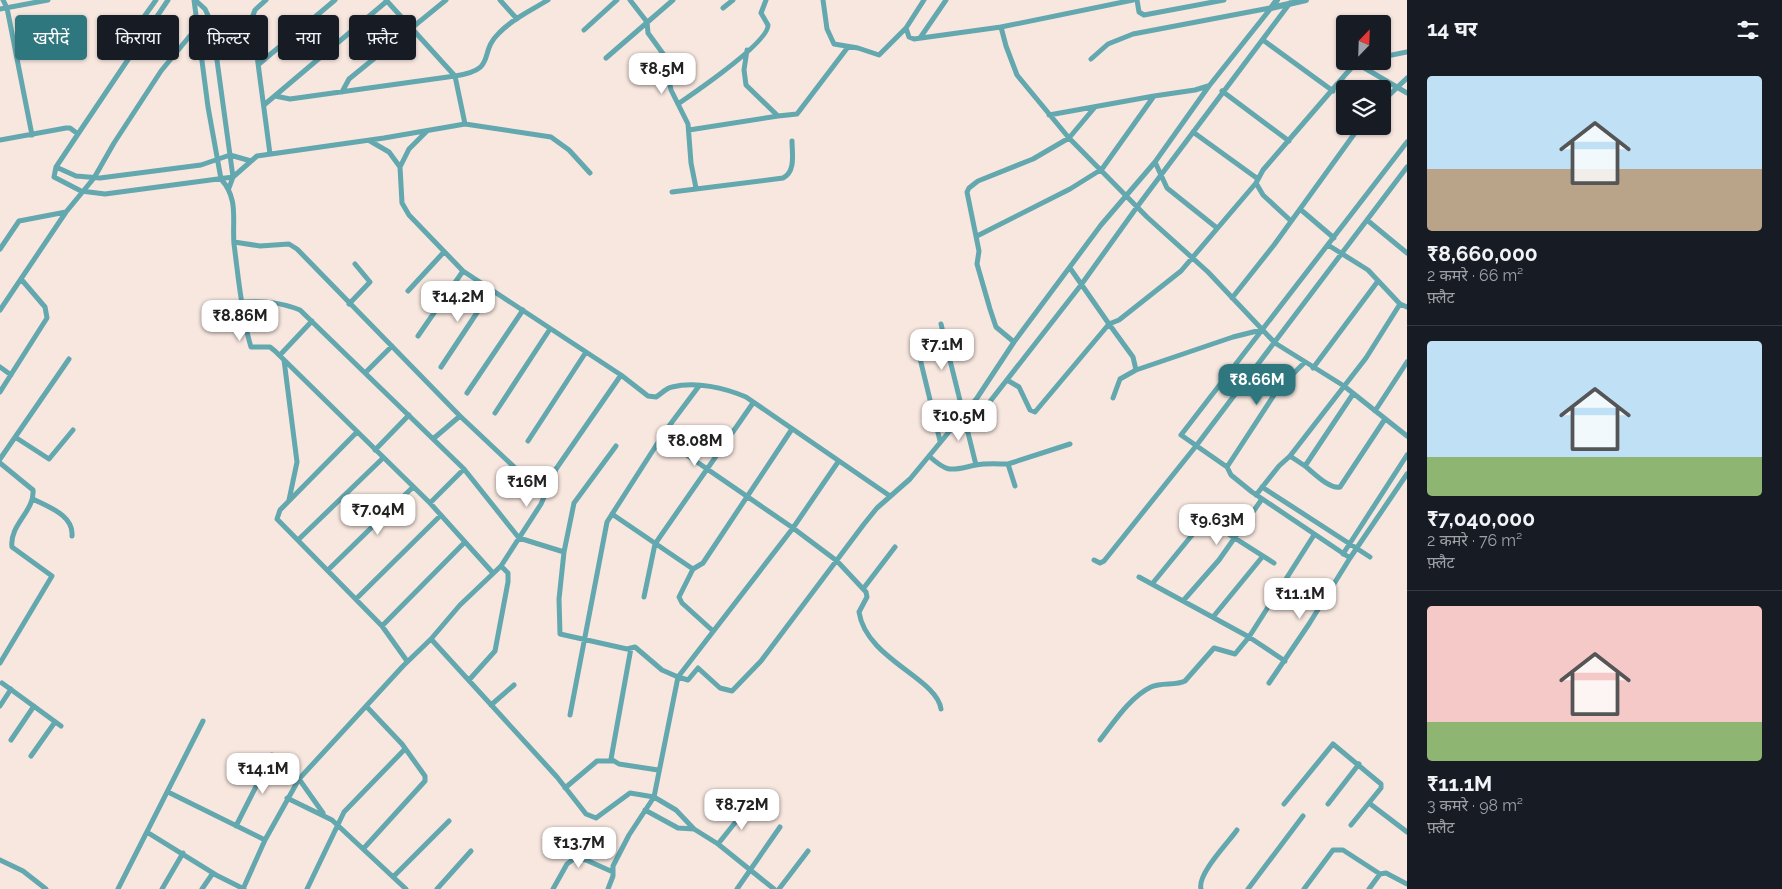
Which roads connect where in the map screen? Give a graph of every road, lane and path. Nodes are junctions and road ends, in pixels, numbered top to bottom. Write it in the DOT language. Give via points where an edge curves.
graph roads {
  1 [pos="4,0"];
  2 [pos="48,0"];
  3 [pos="156,0"];
  4 [pos="168,0"];
  5 [pos="195,0"];
  6 [pos="266,0"];
  7 [pos="334,0"];
  8 [pos="387,0"];
  9 [pos="446,0"];
  10 [pos="500,0"];
  11 [pos="548,0"];
  12 [pos="617,0"];
  13 [pos="630,0"];
  14 [pos="673,0"];
  15 [pos="733,0"];
  16 [pos="766,0"];
  17 [pos="824,0"];
  18 [pos="917,0"];
  19 [pos="924,0"];
  20 [pos="946,0"];
  21 [pos="1133,0"];
  22 [pos="1138,0"];
  23 [pos="1224,0"];
  24 [pos="1277,0"];
  25 [pos="1306,0"];
  26 [pos="1291,2"];
  27 [pos="7,8"];
  28 [pos="723,8"];
  29 [pos="918,8"];
  30 [pos="1271,8"];
  31 [pos="0,9"];
  32 [pos="145,15"];
  33 [pos="158,15"];
  34 [pos="197,15"];
  35 [pos="400,15"];
  36 [pos="517,20"];
  37 [pos="647,22"];
  38 [pos="416,25"];
  39 [pos="1002,27"];
  40 [pos="906,28"];
  41 [pos="584,30"];
  42 [pos="416,32"];
  43 [pos="189,37"];
  44 [pos="920,38"];
  45 [pos="1263,40"];
  46 [pos="848,47"];
  47 [pos="179,49"];
  48 [pos="748,50"];
  49 [pos="1407,52"];
  50 [pos="1391,56"];
  51 [pos="606,58"];
  52 [pos="1091,59"];
  53 [pos="129,60"];
  54 [pos="170,60"];
  55 [pos="203,60"];
  56 [pos="372,60"];
  57 [pos="259,64"];
  58 [pos="1350,70"];
  59 [pos="1369,70"];
  60 [pos="456,76"];
  61 [pos="1407,78"];
  62 [pos="1209,86"];
  63 [pos="1400,87"];
  64 [pos="1333,91"];
  65 [pos="342,92"];
  66 [pos="1222,92"];
  67 [pos="1407,93"];
  68 [pos="1391,94"];
  69 [pos="275,96"];
  70 [pos="1154,96"];
  71 [pos="678,104"];
  72 [pos="264,105"];
  73 [pos="1095,107"];
  74 [pos="1049,115"];
  75 [pos="778,116"];
  76 [pos="465,124"];
  77 [pos="689,130"];
  78 [pos="427,131"];
  79 [pos="1192,132"];
  80 [pos="78,134"];
  81 [pos="32,135"];
  82 [pos="1353,135"];
  83 [pos="1069,138"];
  84 [pos="0,140"];
  85 [pos="370,140"];
  86 [pos="792,141"];
  87 [pos="1289,142"];
  88 [pos="1407,142"];
  89 [pos="270,154"];
  90 [pos="230,155"];
  91 [pos="217,159"];
  92 [pos="251,161"];
  93 [pos="1155,162"];
  94 [pos="56,167"];
  95 [pos="400,167"];
  96 [pos="1407,167"];
  97 [pos="1102,169"];
  98 [pos="590,173"];
  99 [pos="233,177"];
  100 [pos="94,178"];
  101 [pos="1160,178"];
  102 [pos="220,179"];
  103 [pos="1257,181"];
  104 [pos="229,188"];
  105 [pos="696,188"];
  106 [pos="81,191"];
  107 [pos="672,192"];
  108 [pos="1127,196"];
  109 [pos="1137,206"];
  110 [pos="1300,209"];
  111 [pos="66,212"];
  112 [pos="1367,220"];
  113 [pos="1291,221"];
  114 [pos="1217,228"];
  115 [pos="977,236"];
  116 [pos="1334,238"];
  117 [pos="234,242"];
  118 [pos="1328,245"];
  119 [pos="0,249"];
  120 [pos="1343,252"];
  121 [pos="443,253"];
  122 [pos="1407,253"];
  123 [pos="1191,259"];
  124 [pos="355,264"];
  125 [pos="1070,268"];
  126 [pos="463,271"];
  127 [pos="21,279"];
  128 [pos="1378,281"];
  129 [pos="1081,285"];
  130 [pos="492,290"];
  131 [pos="408,291"];
  132 [pos="1232,298"];
  133 [pos="243,302"];
  134 [pos="349,304"];
  135 [pos="1400,304"];
  136 [pos="1407,307"];
  137 [pos="0,310"];
  138 [pos="523,310"];
  139 [pos="312,321"];
  140 [pos="941,324"];
  141 [pos="1109,324"];
  142 [pos="550,329"];
  143 [pos="1261,330"];
  144 [pos="418,336"];
  145 [pos="916,342"];
  146 [pos="1014,342"];
  147 [pos="1275,343"];
  148 [pos="392,346"];
  149 [pos="586,352"];
  150 [pos="282,358"];
  151 [pos="69,359"];
  152 [pos="1305,362"];
  153 [pos="1407,362"];
  154 [pos="0,367"];
  155 [pos="441,367"];
  156 [pos="1313,368"];
  157 [pos="1136,370"];
  158 [pos="365,373"];
  159 [pos="11,375"];
  160 [pos="621,375"];
  161 [pos="1007,380"];
  162 [pos="699,386"];
  163 [pos="1344,386"];
  164 [pos="0,392"];
  165 [pos="467,393"];
  166 [pos="1353,394"];
  167 [pos="1113,398"];
  168 [pos="753,403"];
  169 [pos="1375,411"];
  170 [pos="495,414"];
  171 [pos="962,414"];
  172 [pos="409,415"];
  173 [pos="460,416"];
  174 [pos="1385,419"];
  175 [pos="792,429"];
  176 [pos="73,430"];
  177 [pos="967,431"];
  178 [pos="357,432"];
  179 [pos="1407,436"];
  180 [pos="15,437"];
  181 [pos="662,438"];
  182 [pos="433,439"];
  183 [pos="528,441"];
  184 [pos="940,441"];
  185 [pos="1070,444"];
  186 [pos="616,446"];
  187 [pos="1196,446"];
  188 [pos="375,450"];
  189 [pos="1407,455"];
  190 [pos="929,456"];
  191 [pos="1290,456"];
  192 [pos="383,458"];
  193 [pos="0,459"];
  194 [pos="838,462"];
  195 [pos="0,463"];
  196 [pos="1008,464"];
  197 [pos="976,465"];
  198 [pos="1305,466"];
  199 [pos="1227,467"];
  200 [pos="706,468"];
  201 [pos="464,469"];
  202 [pos="1407,474"];
  203 [pos="1015,486"];
  204 [pos="413,487"];
  205 [pos="1262,487"];
  206 [pos="1256,495"];
  207 [pos="545,496"];
  208 [pos="747,496"];
  209 [pos="890,496"];
  210 [pos="33,499"];
  211 [pos="1262,499"];
  212 [pos="289,501"];
  213 [pos="430,503"];
  214 [pos="612,514"];
  215 [pos="1197,514"];
  216 [pos="441,515"];
  217 [pos="1206,518"];
  218 [pos="793,528"];
  219 [pos="1314,535"];
  220 [pos="72,536"];
  221 [pos="520,538"];
  222 [pos="1235,538"];
  223 [pos="298,540"];
  224 [pos="465,542"];
  225 [pos="655,544"];
  226 [pos="1350,544"];
  227 [pos="895,547"];
  228 [pos="1357,549"];
  229 [pos="564,552"];
  230 [pos="1343,554"];
  231 [pos="1263,556"];
  232 [pos="1370,557"];
  233 [pos="1350,558"];
  234 [pos="1094,560"];
  235 [pos="837,562"];
  236 [pos="1274,563"];
  237 [pos="501,566"];
  238 [pos="693,569"];
  239 [pos="328,570"];
  240 [pos="493,573"];
  241 [pos="1138,577"];
  242 [pos="1152,584"];
  243 [pos="863,589"];
  244 [pos="644,597"];
  245 [pos="356,599"];
  246 [pos="1183,601"];
  247 [pos="1213,617"];
  248 [pos="382,626"];
  249 [pos="713,630"];
  250 [pos="1249,637"];
  251 [pos="431,639"];
  252 [pos="585,640"];
  253 [pos="631,648"];
  254 [pos="407,661"];
  255 [pos="1285,661"];
  256 [pos="0,663"];
  257 [pos="678,677"];
  258 [pos="469,680"];
  259 [pos="2,683"];
  260 [pos="1269,683"];
  261 [pos="514,685"];
  262 [pos="11,689"];
  263 [pos="491,705"];
  264 [pos="0,706"];
  265 [pos="34,706"];
  266 [pos="366,706"];
  267 [pos="941,709"];
  268 [pos="570,715"];
  269 [pos="203,721"];
  270 [pos="55,722"];
  271 [pos="61,726"];
  272 [pos="11,740"];
  273 [pos="1100,740"];
  274 [pos="405,749"];
  275 [pos="272,755"];
  276 [pos="30,756"];
  277 [pos="613,761"];
  278 [pos="1358,764"];
  279 [pos="658,770"];
  280 [pos="298,779"];
  281 [pos="565,788"];
  282 [pos="168,792"];
  283 [pos="654,797"];
  284 [pos="287,798"];
  285 [pos="1369,803"];
  286 [pos="750,804"];
  287 [pos="1284,804"];
  288 [pos="1328,804"];
  289 [pos="646,810"];
  290 [pos="323,814"];
  291 [pos="1303,816"];
  292 [pos="449,821"];
  293 [pos="1351,825"];
  294 [pos="236,826"];
  295 [pos="338,826"];
  296 [pos="780,827"];
  297 [pos="694,829"];
  298 [pos="1237,830"];
  299 [pos="147,832"];
  300 [pos="1407,832"];
  301 [pos="265,840"];
  302 [pos="718,844"];
  303 [pos="364,848"];
  304 [pos="471,851"];
  305 [pos="808,851"];
  306 [pos="183,853"];
  307 [pos="0,860"];
  308 [pos="749,869"];
  309 [pos="613,872"];
  310 [pos="213,873"];
  311 [pos="1380,874"];
  312 [pos="394,877"];
  313 [pos="1407,884"];
  314 [pos="46,889"];
  315 [pos="118,889"];
  316 [pos="162,889"];
  317 [pos="202,889"];
  318 [pos="243,889"];
  319 [pos="307,889"];
  320 [pos="406,889"];
  321 [pos="437,889"];
  322 [pos="553,889"];
  323 [pos="608,889"];
  324 [pos="737,889"];
  325 [pos="774,889"];
  326 [pos="778,889"];
  327 [pos="1201,889"];
  328 [pos="1248,889"];
  329 [pos="1304,889"];
  330 [pos="1369,889"];
  1 -- 27 [label="street"];
  2 -- 27 [label="street"];
  3 -- 32 [label="street"];
  4 -- 33 [label="street"];
  5 -- 34 [label="street"];
  5 -- 90 [label="street" via="205,8 212,24"];
  6 -- 57 [label="street" via="255,10 252,18"];
  7 -- 57 [label="street"];
  8 -- 35 [label="street"];
  8 -- 69 [label="street"];
  9 -- 38 [label="street"];
  10 -- 36 [label="street"];
  11 -- 36 [label="street"];
  12 -- 41 [label="street"];
  13 -- 37 [label="street"];
  14 -- 37 [label="street"];
  15 -- 28 [label="street"];
  16 -- 48 [label="street" via="761,13 768,30"];
  17 -- 46 [label="street" via="831,40"];
  18 -- 29 [label="street"];
  19 -- 29 [label="street"];
  20 -- 44 [label="street"];
  21 -- 39 [label="street"];
  22 -- 23 [label="street" via="1139,12 1144,15"];
  24 -- 30 [label="street"];
  25 -- 26 [label="street"];
  26 -- 30 [label="street"];
  26 -- 45 [label="street"];
  27 -- 31 [label="street"];
  27 -- 81 [label="street"];
  29 -- 40 [label="street"];
  30 -- 52 [label="street" via="1133,34 1108,44"];
  30 -- 62 [label="street"];
  36 -- 60 [label="street" via="496,35 478,71"];
  37 -- 51 [label="street"];
  37 -- 71 [label="street" via="648,33 664,55 671,90"];
  39 -- 44 [label="street"];
  39 -- 74 [label="street" via="1017,75"];
  40 -- 44 [label="street" via="909,37"];
  40 -- 46 [label="street" via="879,55"];
  42 -- 60 [label="street"];
  43 -- 47 [label="street"];
  45 -- 64 [label="street"];
  45 -- 66 [label="street"];
  46 -- 75 [label="street" via="797,114"];
  48 -- 71 [label="street" via="726,71"];
  48 -- 75 [label="street" via="744,70 746,85"];
  49 -- 50 [label="street"];
  53 -- 80 [label="street"];
  54 -- 100 [label="street"];
  55 -- 91 [label="street"];
  56 -- 65 [label="street" via="349,79"];
  57 -- 72 [label="street"];
  58 -- 64 [label="street"];
  59 -- 63 [label="street"];
  60 -- 65 [label="street"];
  60 -- 76 [label="street"];
  61 -- 63 [label="street"];
  62 -- 70 [label="street"];
  62 -- 93 [label="street"];
  63 -- 67 [label="street"];
  63 -- 68 [label="street"];
  64 -- 87 [label="street"];
  65 -- 69 [label="street" via="290,99"];
  66 -- 79 [label="street"];
  66 -- 87 [label="street"];
  69 -- 72 [label="street"];
  70 -- 73 [label="street"];
  70 -- 97 [label="street"];
  71 -- 77 [label="street"];
  72 -- 89 [label="street"];
  73 -- 74 [label="street"];
  73 -- 83 [label="street"];
  74 -- 83 [label="street"];
  75 -- 77 [label="street"];
  76 -- 78 [label="street"];
  76 -- 98 [label="street" via="550,137 569,150"];
  77 -- 105 [label="street"];
  78 -- 85 [label="street"];
  78 -- 95 [label="street" via="409,149"];
  79 -- 101 [label="street"];
  79 -- 103 [label="street"];
  80 -- 81 [label="street" via="66,128"];
  80 -- 94 [label="street"];
  81 -- 84 [label="street"];
  82 -- 110 [label="street"];
  83 -- 97 [label="street"];
  83 -- 115 [label="street" via="1034,159 978,181 969,188 967,197"];
  85 -- 89 [label="street"];
  85 -- 95 [label="street" via="389,152"];
  86 -- 105 [label="street" via="792,167 788,176"];
  87 -- 103 [label="street" via="1262,170"];
  88 -- 116 [label="street"];
  89 -- 92 [label="street" via="257,156"];
  90 -- 91 [label="street"];
  90 -- 92 [label="street"];
  90 -- 99 [label="street"];
  91 -- 100 [label="street" via="194,166"];
  91 -- 102 [label="street"];
  92 -- 99 [label="street"];
  93 -- 101 [label="street"];
  93 -- 108 [label="street"];
  94 -- 100 [label="street" via="76,176"];
  94 -- 106 [label="street" via="54,176"];
  95 -- 121 [label="street" via="401,197 405,209"];
  96 -- 112 [label="street"];
  97 -- 108 [label="street"];
  97 -- 115 [label="street" via="1070,189"];
  99 -- 102 [label="street"];
  99 -- 104 [label="street"];
  100 -- 106 [label="street"];
  101 -- 109 [label="street"];
  101 -- 114 [label="street" via="1173,194"];
  102 -- 104 [label="street"];
  102 -- 106 [label="street" via="105,194"];
  103 -- 113 [label="street" via="1263,195"];
  103 -- 114 [label="street"];
  104 -- 117 [label="street" via="234,209"];
  105 -- 107 [label="street"];
  106 -- 111 [label="street"];
  108 -- 109 [label="street"];
  108 -- 125 [label="street"];
  109 -- 123 [label="street"];
  109 -- 129 [label="street"];
  110 -- 113 [label="street"];
  110 -- 116 [label="street"];
  111 -- 119 [label="street" via="19,221"];
  111 -- 127 [label="street"];
  112 -- 120 [label="street"];
  112 -- 122 [label="street"];
  113 -- 132 [label="street"];
  114 -- 123 [label="street"];
  115 -- 146 [label="street" via="977,264 996,327"];
  116 -- 118 [label="street"];
  117 -- 133 [label="street"];
  117 -- 134 [label="street" via="260,246 289,244"];
  118 -- 120 [label="street"];
  118 -- 143 [label="street"];
  120 -- 128 [label="street"];
  120 -- 147 [label="street"];
  121 -- 126 [label="street"];
  121 -- 131 [label="street"];
  123 -- 132 [label="street"];
  123 -- 141 [label="street" via="1158,290"];
  124 -- 134 [label="street" via="370,282"];
  125 -- 129 [label="street"];
  125 -- 146 [label="street"];
  126 -- 130 [label="street"];
  126 -- 144 [label="street"];
  127 -- 137 [label="street"];
  127 -- 159 [label="street" via="45,307 47,318"];
  128 -- 135 [label="street"];
  128 -- 156 [label="street"];
  129 -- 141 [label="street"];
  129 -- 161 [label="street"];
  130 -- 138 [label="street"];
  130 -- 155 [label="street"];
  132 -- 143 [label="street"];
  133 -- 139 [label="street" via="285,304 300,310"];
  133 -- 150 [label="street" via="251,347 270,347"];
  134 -- 148 [label="street"];
  135 -- 136 [label="street"];
  135 -- 163 [label="street"];
  138 -- 142 [label="street"];
  138 -- 165 [label="street"];
  139 -- 150 [label="street"];
  139 -- 158 [label="street"];
  140 -- 171 [label="street"];
  141 -- 157 [label="street" via="1133,357"];
  141 -- 161 [label="street" via="1035,412 1030,410 1019,387"];
  142 -- 149 [label="street"];
  142 -- 170 [label="street"];
  143 -- 147 [label="street"];
  143 -- 157 [label="street" via="1233,336"];
  143 -- 187 [label="street" via="1181,435"];
  145 -- 184 [label="street"];
  146 -- 171 [label="street"];
  147 -- 152 [label="street"];
  147 -- 187 [label="street"];
  148 -- 158 [label="street"];
  148 -- 173 [label="street"];
  149 -- 160 [label="street"];
  149 -- 183 [label="street"];
  150 -- 178 [label="street"];
  150 -- 212 [label="street" via="296,462"];
  151 -- 180 [label="street"];
  152 -- 156 [label="street"];
  152 -- 199 [label="street" via="1278,389"];
  153 -- 169 [label="street"];
  154 -- 159 [label="street"];
  156 -- 163 [label="street"];
  157 -- 167 [label="street" via="1120,379"];
  158 -- 172 [label="street"];
  159 -- 164 [label="street"];
  160 -- 162 [label="street" via="651,397 670,387"];
  160 -- 207 [label="street" via="556,470"];
  161 -- 177 [label="street"];
  162 -- 168 [label="street" via="736,393"];
  162 -- 181 [label="street"];
  163 -- 166 [label="street"];
  163 -- 191 [label="street"];
  166 -- 169 [label="street"];
  166 -- 198 [label="street"];
  168 -- 175 [label="street"];
  168 -- 200 [label="street"];
  169 -- 174 [label="street"];
  171 -- 177 [label="street"];
  171 -- 184 [label="street"];
  172 -- 182 [label="street"];
  172 -- 188 [label="street"];
  173 -- 182 [label="street"];
  173 -- 207 [label="street"];
  174 -- 179 [label="street"];
  174 -- 198 [label="street" via="1340,487 1334,487"];
  175 -- 194 [label="street"];
  175 -- 208 [label="street"];
  176 -- 180 [label="street" via="49,459"];
  177 -- 197 [label="street"];
  178 -- 188 [label="street"];
  178 -- 212 [label="street"];
  180 -- 193 [label="street"];
  181 -- 200 [label="street"];
  181 -- 214 [label="street"];
  182 -- 201 [label="street"];
  184 -- 190 [label="street"];
  185 -- 196 [label="street"];
  186 -- 229 [label="street" via="574,504"];
  187 -- 199 [label="street"];
  187 -- 234 [label="street" via="1104,561"];
  188 -- 192 [label="street"];
  189 -- 226 [label="street"];
  190 -- 197 [label="street" via="951,470"];
  190 -- 209 [label="street" via="910,480"];
  191 -- 198 [label="street"];
  191 -- 205 [label="street"];
  192 -- 204 [label="street"];
  192 -- 223 [label="street"];
  194 -- 209 [label="street"];
  194 -- 218 [label="street"];
  195 -- 210 [label="street" via="30,486"];
  196 -- 197 [label="street"];
  196 -- 203 [label="street"];
  199 -- 206 [label="street"];
  200 -- 208 [label="street"];
  200 -- 225 [label="street"];
  201 -- 213 [label="street"];
  201 -- 221 [label="street"];
  202 -- 228 [label="street"];
  204 -- 213 [label="street"];
  204 -- 239 [label="street"];
  205 -- 206 [label="street"];
  205 -- 226 [label="street"];
  206 -- 211 [label="street"];
  207 -- 221 [label="street"];
  208 -- 218 [label="street"];
  208 -- 238 [label="street" via="703,563"];
  209 -- 235 [label="street" via="864,524"];
  210 -- 220 [label="street" via="66,518 71,525"];
  210 -- 256 [label="street" via="14,531 12,547 52,576"];
  211 -- 219 [label="street"];
  211 -- 222 [label="street"];
  212 -- 223 [label="street" via="277,519"];
  213 -- 216 [label="street"];
  214 -- 225 [label="street"];
  214 -- 252 [label="street" via="604,530"];
  215 -- 217 [label="street"];
  216 -- 224 [label="street"];
  216 -- 245 [label="street"];
  217 -- 222 [label="street"];
  217 -- 242 [label="street"];
  218 -- 235 [label="street"];
  218 -- 249 [label="street"];
  219 -- 230 [label="street"];
  219 -- 250 [label="street"];
  221 -- 229 [label="street"];
  221 -- 237 [label="street"];
  222 -- 231 [label="street"];
  222 -- 246 [label="street"];
  223 -- 239 [label="street"];
  224 -- 240 [label="street"];
  224 -- 248 [label="street"];
  225 -- 238 [label="street"];
  225 -- 244 [label="street"];
  226 -- 228 [label="street"];
  226 -- 230 [label="street"];
  227 -- 243 [label="street"];
  228 -- 232 [label="street"];
  228 -- 233 [label="street"];
  229 -- 252 [label="street" via="559,599 560,634"];
  230 -- 233 [label="street"];
  231 -- 236 [label="street"];
  231 -- 247 [label="street"];
  233 -- 255 [label="street"];
  235 -- 243 [label="street"];
  235 -- 257 [label="street" via="761,661 732,691 726,691 698,668 688,680"];
  237 -- 240 [label="street"];
  237 -- 258 [label="street" via="508,574 508,582 496,647"];
  238 -- 249 [label="street" via="680,597 682,603"];
  239 -- 245 [label="street"];
  240 -- 251 [label="street"];
  241 -- 242 [label="street"];
  242 -- 246 [label="street"];
  243 -- 267 [label="street" via="867,597 859,612 869,638 934,694"];
  245 -- 248 [label="street"];
  246 -- 247 [label="street"];
  247 -- 250 [label="street"];
  248 -- 254 [label="street"];
  249 -- 257 [label="street"];
  250 -- 255 [label="street"];
  250 -- 273 [label="street" via="1235,654 1217,648 1211,650 1183,683 1160,684 1144,691 1119,715"];
  251 -- 254 [label="street"];
  251 -- 258 [label="street"];
  252 -- 253 [label="street"];
  252 -- 268 [label="street"];
  253 -- 257 [label="street" via="635,647 662,670"];
  253 -- 277 [label="street" via="611,757"];
  254 -- 266 [label="street"];
  255 -- 260 [label="street"];
  257 -- 279 [label="street"];
  258 -- 263 [label="street"];
  259 -- 262 [label="street"];
  261 -- 263 [label="street"];
  262 -- 264 [label="street"];
  262 -- 265 [label="street"];
  263 -- 281 [label="street"];
  265 -- 270 [label="street"];
  265 -- 272 [label="street"];
  266 -- 274 [label="street"];
  266 -- 280 [label="street"];
  269 -- 282 [label="street"];
  270 -- 271 [label="street"];
  270 -- 276 [label="street"];
  274 -- 295 [label="street" via="349,806"];
  274 -- 303 [label="street" via="425,776 424,784"];
  275 -- 294 [label="street"];
  277 -- 279 [label="street"];
  277 -- 281 [label="street" via="597,761"];
  278 -- 285 [label="street" via="1381,784"];
  278 -- 287 [label="street" via="1332,744"];
  278 -- 288 [label="street"];
  279 -- 283 [label="street"];
  280 -- 284 [label="street"];
  280 -- 290 [label="street"];
  281 -- 283 [label="street" via="586,814 596,818 630,793"];
  282 -- 294 [label="street"];
  282 -- 299 [label="street"];
  283 -- 289 [label="street"];
  283 -- 297 [label="street" via="676,810"];
  284 -- 290 [label="street"];
  284 -- 301 [label="street"];
  285 -- 293 [label="street"];
  285 -- 300 [label="street"];
  286 -- 302 [label="street"];
  289 -- 297 [label="street" via="678,828"];
  289 -- 309 [label="street" via="629,835"];
  290 -- 295 [label="street"];
  291 -- 328 [label="street"];
  292 -- 312 [label="street"];
  294 -- 301 [label="street"];
  295 -- 303 [label="street"];
  295 -- 319 [label="street"];
  296 -- 308 [label="street"];
  297 -- 302 [label="street"];
  298 -- 327 [label="street" via="1200,880"];
  299 -- 306 [label="street"];
  299 -- 315 [label="street"];
  301 -- 318 [label="street"];
  302 -- 308 [label="street"];
  303 -- 312 [label="street"];
  304 -- 321 [label="street"];
  305 -- 326 [label="street"];
  306 -- 310 [label="street"];
  306 -- 316 [label="street"];
  307 -- 314 [label="street" via="23,871"];
  308 -- 324 [label="street"];
  308 -- 325 [label="street"];
  309 -- 322 [label="street" via="575,858 567,864"];
  309 -- 323 [label="street"];
  310 -- 317 [label="street"];
  310 -- 318 [label="street"];
  311 -- 313 [label="street" via="1386,873"];
  311 -- 329 [label="street" via="1337,849"];
  311 -- 330 [label="street"];
  312 -- 320 [label="street"];
}
